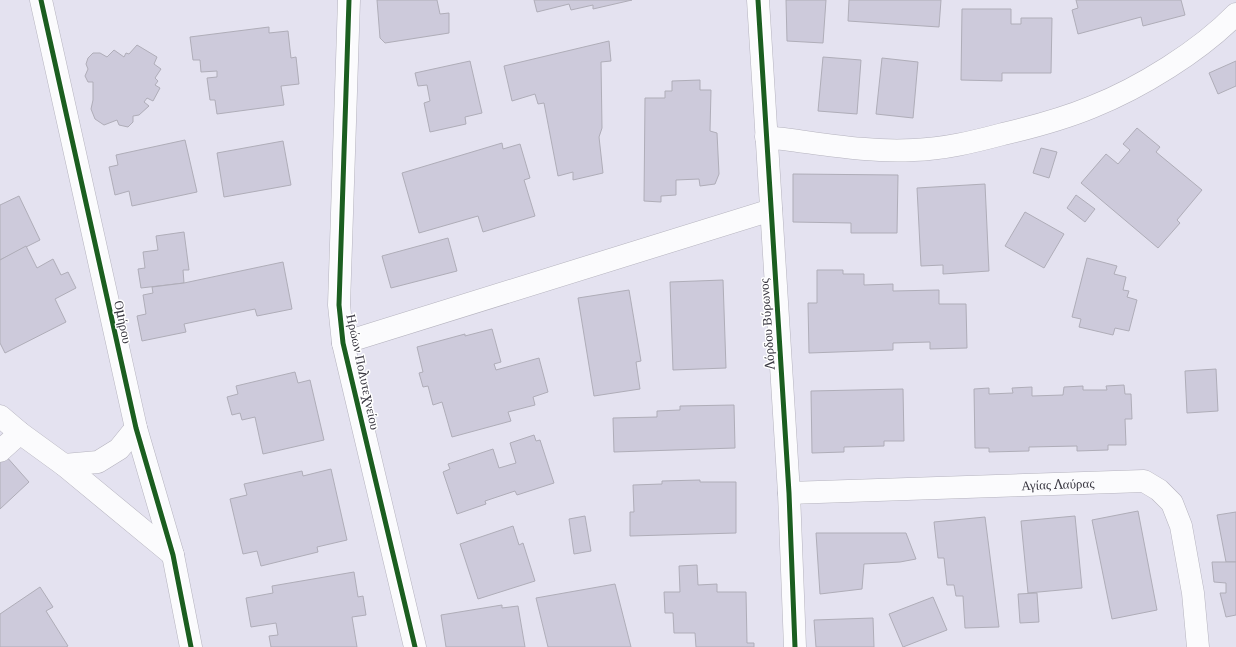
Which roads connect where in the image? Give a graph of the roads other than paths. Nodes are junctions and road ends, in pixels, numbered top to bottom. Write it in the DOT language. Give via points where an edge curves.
graph roads {
  1 [pos="41,0"];
  2 [pos="349,0"];
  3 [pos="758,0"];
  4 [pos="1236,14"];
  5 [pos="766,137"];
  6 [pos="771,210"];
  7 [pos="343,343"];
  8 [pos="0,416"];
  9 [pos="136,428"];
  10 [pos="20,433"];
  11 [pos="0,451"];
  12 [pos="64,465"];
  13 [pos="789,493"];
  14 [pos="173,555"];
  15 [pos="191,647"];
  16 [pos="415,647"];
  17 [pos="795,647"];
  18 [pos="1198,647"];
  1 -- 9 [label="street, Ομήρου"];
  2 -- 7 [label="street, Ηρώων Πολυτεχνείου" via="339,263 339,305"];
  3 -- 5 [label="street, Λόρδου Βύρωνος"];
  4 -- 5 [label="street" via="1190,52 1140,83 1092,107 1028,128 955,146 913,150 866,148"];
  5 -- 6 [label="street, Λόρδου Βύρωνος"];
  6 -- 7 [label="street"];
  6 -- 13 [label="street, Λόρδου Βύρωνος"];
  7 -- 16 [label="street, Ηρώων Πολυτεχνείου"];
  8 -- 10 [label="street"];
  9 -- 12 [label="street" via="118,449 98,462"];
  9 -- 14 [label="street, Ομήρου"];
  10 -- 11 [label="street"];
  10 -- 12 [label="street"];
  12 -- 14 [label="street"];
  13 -- 17 [label="street, Λόρδου Βύρωνος"];
  13 -- 18 [label="street, Αγίας Λαύρας" via="1144,481 1159,490 1172,504 1181,526"];
  14 -- 15 [label="street, Ομήρου"];
}
